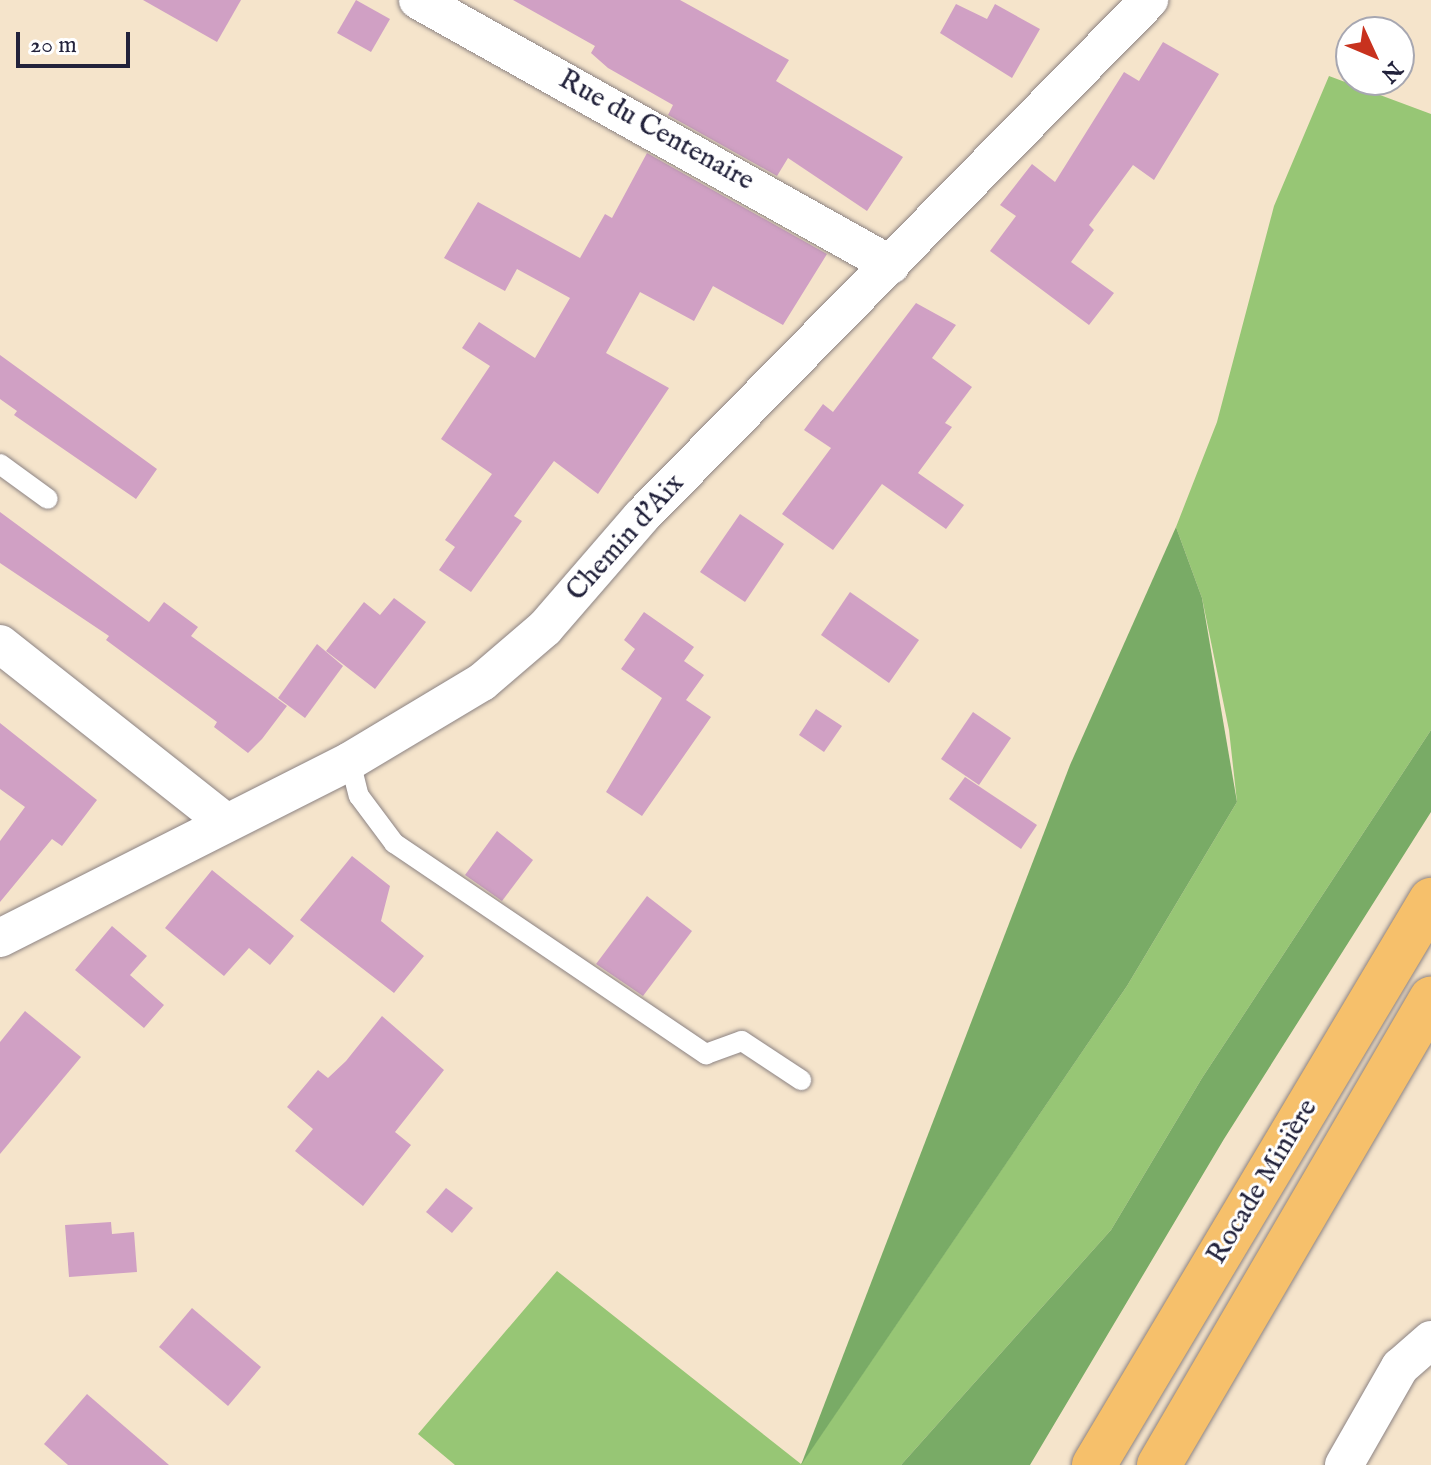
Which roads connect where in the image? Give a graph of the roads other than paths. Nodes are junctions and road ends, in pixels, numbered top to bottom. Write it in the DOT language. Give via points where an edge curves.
graph roads {
  1 [pos="418,0"];
  2 [pos="1149,0"];
  3 [pos="891,265"];
  4 [pos="0,464"];
  5 [pos="48,499"];
  6 [pos="0,644"];
  7 [pos="350,761"];
  8 [pos="225,822"];
  9 [pos="1431,900"];
  10 [pos="0,938"];
  11 [pos="1431,999"];
  12 [pos="801,1080"];
  13 [pos="1431,1340"];
  14 [pos="1094,1465"];
  15 [pos="1159,1465"];
  16 [pos="1344,1465"];
  1 -- 3 [label="street, Rue du Centenaire"];
  2 -- 3 [label="street, Chemin d'Aix"];
  3 -- 7 [label="street, Chemin d'Aix" via="641,517 545,628 482,682"];
  4 -- 5 [label="lane"];
  6 -- 8 [label="street"];
  7 -- 8 [label="street, Chemin d'Aix"];
  7 -- 12 [label="lane" via="359,796 394,843 706,1054 742,1041"];
  8 -- 10 [label="street, Chemin d'Aix"];
  9 -- 14 [label="highway, Rocade Minière"];
  11 -- 15 [label="highway, Rocade Minière"];
  13 -- 16 [label="street" via="1400,1367"];
}
